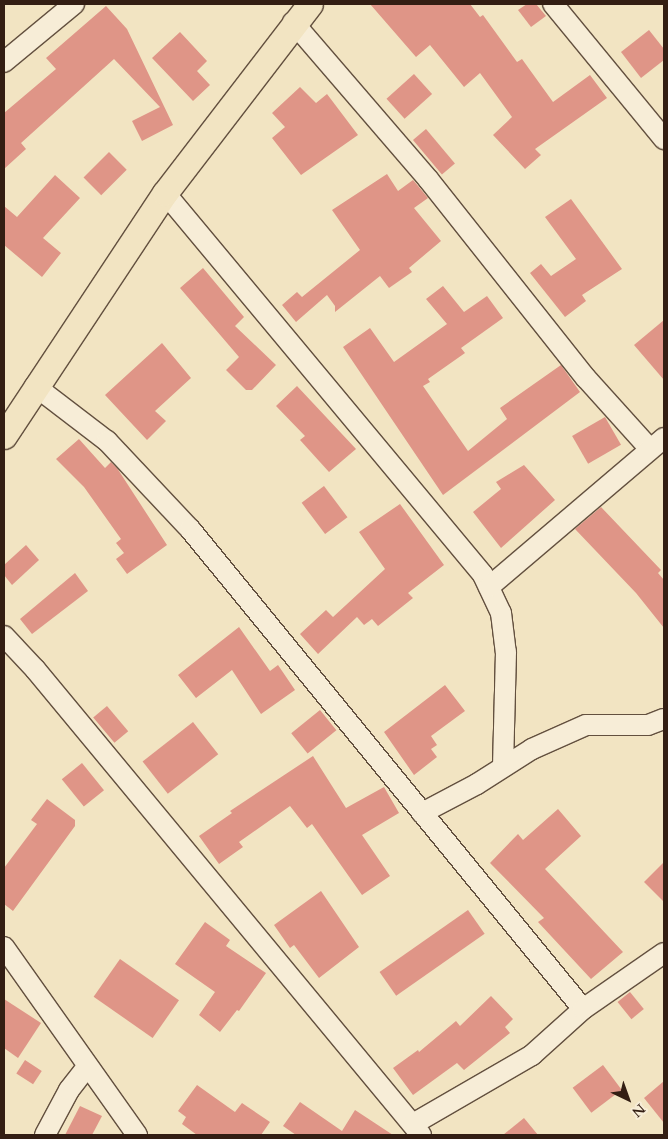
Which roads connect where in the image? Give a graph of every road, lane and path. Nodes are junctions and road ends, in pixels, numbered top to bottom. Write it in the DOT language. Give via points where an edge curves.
graph roads {
  1 [pos="74,4"];
  2 [pos="310,4"];
  3 [pos="553,4"];
  4 [pos="293,22"];
  5 [pos="4,62"];
  6 [pos="664,139"];
  7 [pos="165,194"];
  8 [pos="35,386"];
  9 [pos="4,436"];
  10 [pos="657,443"];
  11 [pos="489,587"];
  12 [pos="4,636"];
  13 [pos="664,719"];
  14 [pos="503,767"];
  15 [pos="422,812"];
  16 [pos="4,947"];
  17 [pos="664,953"];
  18 [pos="583,1009"];
  19 [pos="86,1068"];
  20 [pos="417,1130"];
  21 [pos="45,1135"];
  22 [pos="137,1135"];
  1 -- 5 [label="street"];
  2 -- 4 [label="main road"];
  3 -- 6 [label="street"];
  4 -- 7 [label="main road"];
  4 -- 10 [label="street" via="428,179 586,378"];
  7 -- 8 [label="main road"];
  7 -- 11 [label="street" via="483,574"];
  8 -- 9 [label="main road"];
  8 -- 15 [label="street" via="107,441 190,529"];
  10 -- 11 [label="street"];
  11 -- 14 [label="street" via="501,613 506,652"];
  12 -- 20 [label="street" via="35,669"];
  13 -- 14 [label="street" via="648,725 586,725 532,749"];
  14 -- 15 [label="street"];
  15 -- 18 [label="street"];
  16 -- 19 [label="street"];
  17 -- 18 [label="street"];
  18 -- 20 [label="street" via="532,1055"];
  19 -- 21 [label="street"];
  19 -- 22 [label="street"];
}
